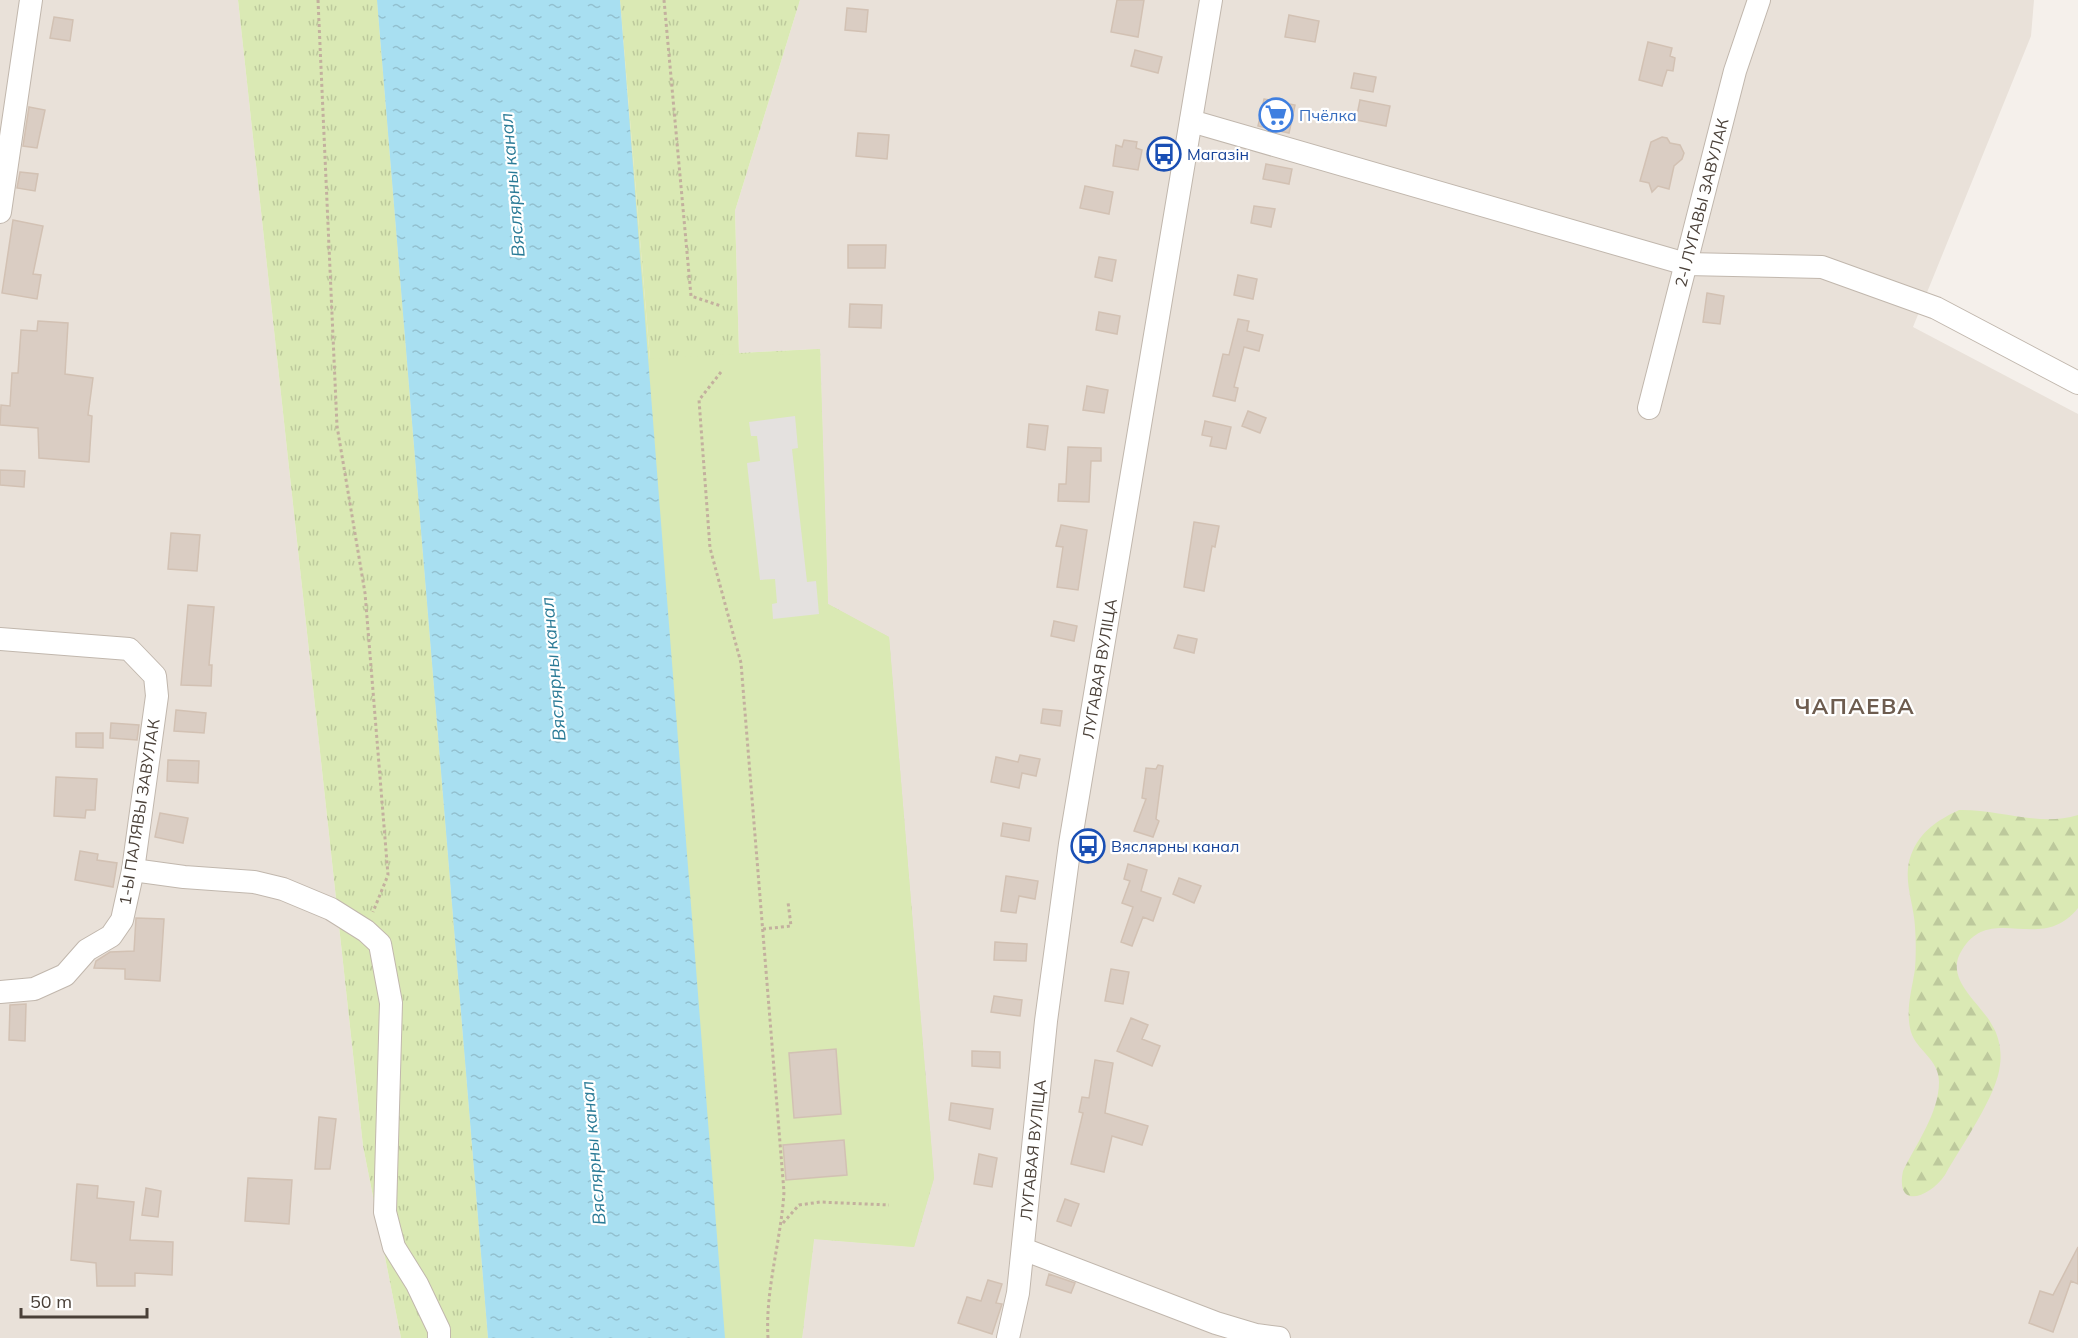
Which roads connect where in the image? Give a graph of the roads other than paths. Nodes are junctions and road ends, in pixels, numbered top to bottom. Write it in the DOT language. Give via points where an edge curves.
graph roads {
  1 [pos="31,0"];
  2 [pos="1211,0"];
  3 [pos="1759,0"];
  4 [pos="1191,121"];
  5 [pos="5,134"];
  6 [pos="0,212"];
  7 [pos="1686,264"];
  8 [pos="2078,383"];
  9 [pos="1649,408"];
  10 [pos="0,639"];
  11 [pos="133,870"];
  12 [pos="0,992"];
  13 [pos="1023,1249"];
  14 [pos="439,1338"];
  15 [pos="1008,1338"];
  16 [pos="1279,1338"];
  1 -- 5 [label="street"];
  2 -- 4 [label="street, ЛУГАВАЯ ВУЛІЦА"];
  3 -- 7 [label="street, 2-І ЛУГАВЫ ЗАВУЛАК" via="1735,71"];
  4 -- 7 [label="street"];
  4 -- 13 [label="street, ЛУГАВАЯ ВУЛІЦА" via="1070,844 1046,1021"];
  5 -- 6 [label="street"];
  7 -- 8 [label="street" via="1822,267 1936,308"];
  7 -- 9 [label="street, 2-І ЛУГАВЫ ЗАВУЛАК"];
  10 -- 11 [label="street, 1-Ы ПАЛЯВЫ ЗАВУЛАК" via="129,649 155,676 157,696"];
  11 -- 12 [label="street, 1-Ы ПАЛЯВЫ ЗАВУЛАК" via="122,920 111,936 87,950 65,975 34,989"];
  11 -- 14 [label="street" via="254,882 283,889 332,909 380,944 391,1003 385,1212 394,1247 417,1284 439,1330"];
  13 -- 15 [label="street, ЛУГАВАЯ ВУЛІЦА"];
  13 -- 16 [label="street" via="1216,1323"];
}
